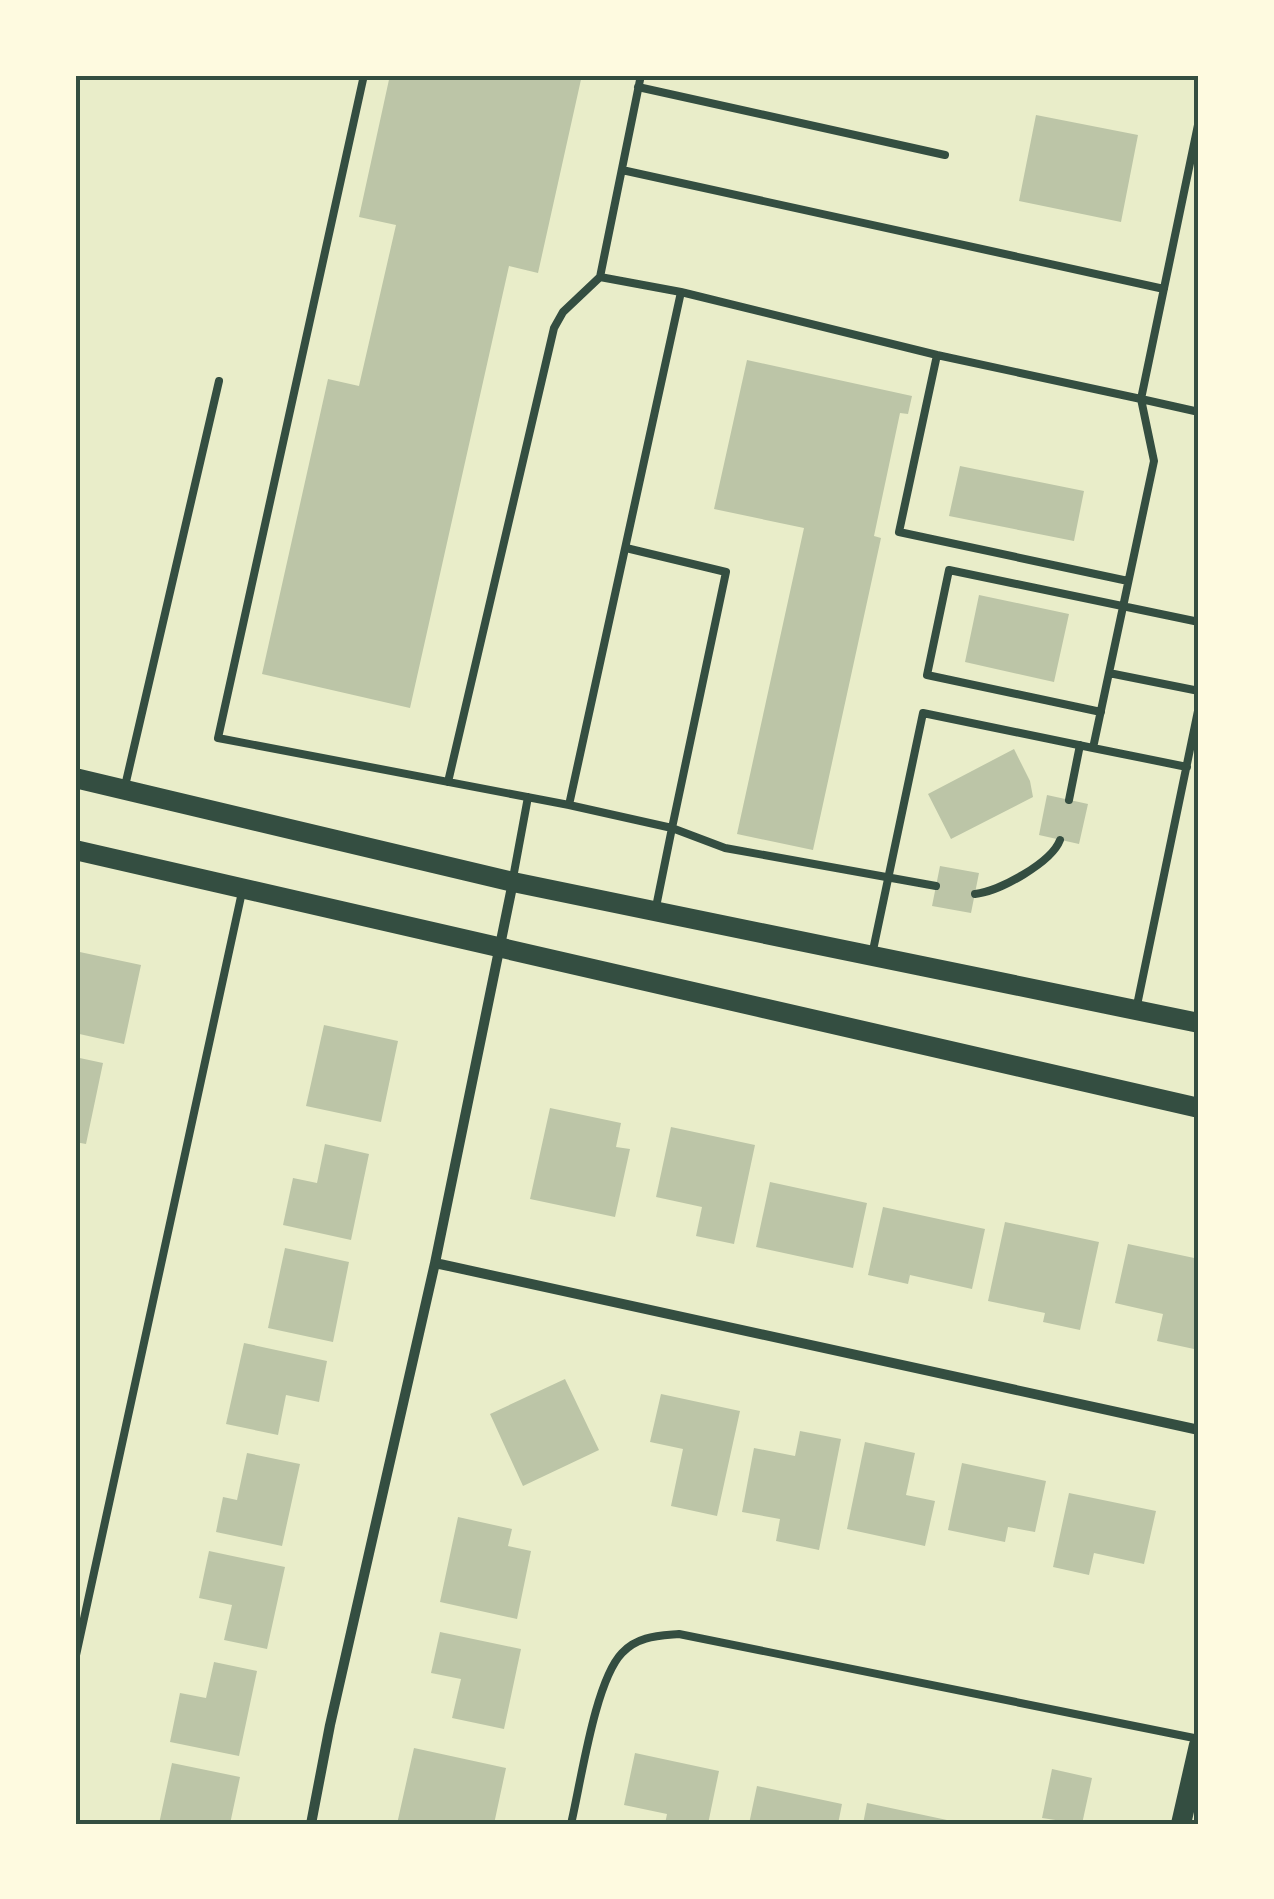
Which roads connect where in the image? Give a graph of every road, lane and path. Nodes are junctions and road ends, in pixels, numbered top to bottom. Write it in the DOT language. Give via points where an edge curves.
graph roads {
  1 [pos="364,75"];
  2 [pos="641,75"];
  3 [pos="638,88"];
  4 [pos="1199,120"];
  5 [pos="945,155"];
  6 [pos="622,170"];
  7 [pos="600,278"];
  8 [pos="1164,289"];
  9 [pos="681,292"];
  10 [pos="937,355"];
  11 [pos="219,381"];
  12 [pos="1141,399"];
  13 [pos="1199,412"];
  14 [pos="626,548"];
  15 [pos="1128,581"];
  16 [pos="1123,606"];
  17 [pos="1199,622"];
  18 [pos="1109,673"];
  19 [pos="1199,692"];
  20 [pos="1199,706"];
  21 [pos="1101,712"];
  22 [pos="1080,745"];
  23 [pos="1093,748"];
  24 [pos="1187,767"];
  25 [pos="75,778"];
  26 [pos="448,782"];
  27 [pos="124,790"];
  28 [pos="528,797"];
  29 [pos="1069,800"];
  30 [pos="569,805"];
  31 [pos="672,828"];
  32 [pos="1060,840"];
  33 [pos="75,850"];
  34 [pos="887,878"];
  35 [pos="513,882"];
  36 [pos="936,886"];
  37 [pos="243,887"];
  38 [pos="975,894"];
  39 [pos="655,912"];
  40 [pos="498,949"];
  41 [pos="872,955"];
  42 [pos="1136,1010"];
  43 [pos="1199,1023"];
  44 [pos="1199,1108"];
  45 [pos="435,1263"];
  46 [pos="1199,1430"];
  47 [pos="75,1660"];
  48 [pos="1199,1742"];
  49 [pos="312,1824"];
  50 [pos="571,1824"];
  51 [pos="1181,1824"];
  1 -- 26 [label="lane" via="218,738"];
  2 -- 3 [label="lane"];
  3 -- 5 [label="lane"];
  3 -- 6 [label="lane"];
  4 -- 8 [label="lane"];
  6 -- 7 [label="lane"];
  6 -- 8 [label="lane"];
  7 -- 9 [label="lane"];
  7 -- 26 [label="lane" via="554,328"];
  8 -- 12 [label="lane"];
  9 -- 10 [label="lane"];
  9 -- 14 [label="lane"];
  10 -- 12 [label="lane"];
  10 -- 15 [label="lane" via="900,532"];
  11 -- 27 [label="lane"];
  12 -- 13 [label="lane"];
  12 -- 15 [label="lane" via="1154,460"];
  14 -- 30 [label="lane"];
  14 -- 31 [label="lane" via="726,572"];
  15 -- 16 [label="lane"];
  16 -- 17 [label="lane"];
  16 -- 18 [label="lane"];
  16 -- 21 [label="lane" via="949,570 945,588 927,675"];
  18 -- 19 [label="lane"];
  18 -- 21 [label="lane"];
  20 -- 24 [label="lane"];
  21 -- 23 [label="lane"];
  22 -- 23 [label="lane"];
  22 -- 29 [label="lane"];
  22 -- 34 [label="lane" via="923,713"];
  23 -- 24 [label="lane"];
  24 -- 42 [label="lane"];
  25 -- 27 [label="main road"];
  26 -- 28 [label="lane"];
  27 -- 35 [label="main road"];
  28 -- 30 [label="lane"];
  28 -- 35 [label="lane"];
  30 -- 31 [label="lane"];
  31 -- 34 [label="lane" via="725,848"];
  31 -- 39 [label="lane"];
  32 -- 38 [label="lane" via="1056,853 992,892"];
  33 -- 37 [label="main road"];
  34 -- 36 [label="lane"];
  34 -- 41 [label="lane"];
  35 -- 39 [label="main road"];
  35 -- 40 [label="street"];
  37 -- 40 [label="main road"];
  37 -- 47 [label="lane"];
  39 -- 41 [label="main road"];
  40 -- 44 [label="main road"];
  40 -- 45 [label="street"];
  41 -- 42 [label="main road"];
  42 -- 43 [label="main road"];
  45 -- 46 [label="street"];
  45 -- 49 [label="street"];
  48 -- 50 [label="lane" via="679,1634 646,1637 623,1652 606,1676"];
  48 -- 51 [label="main road"];
}
